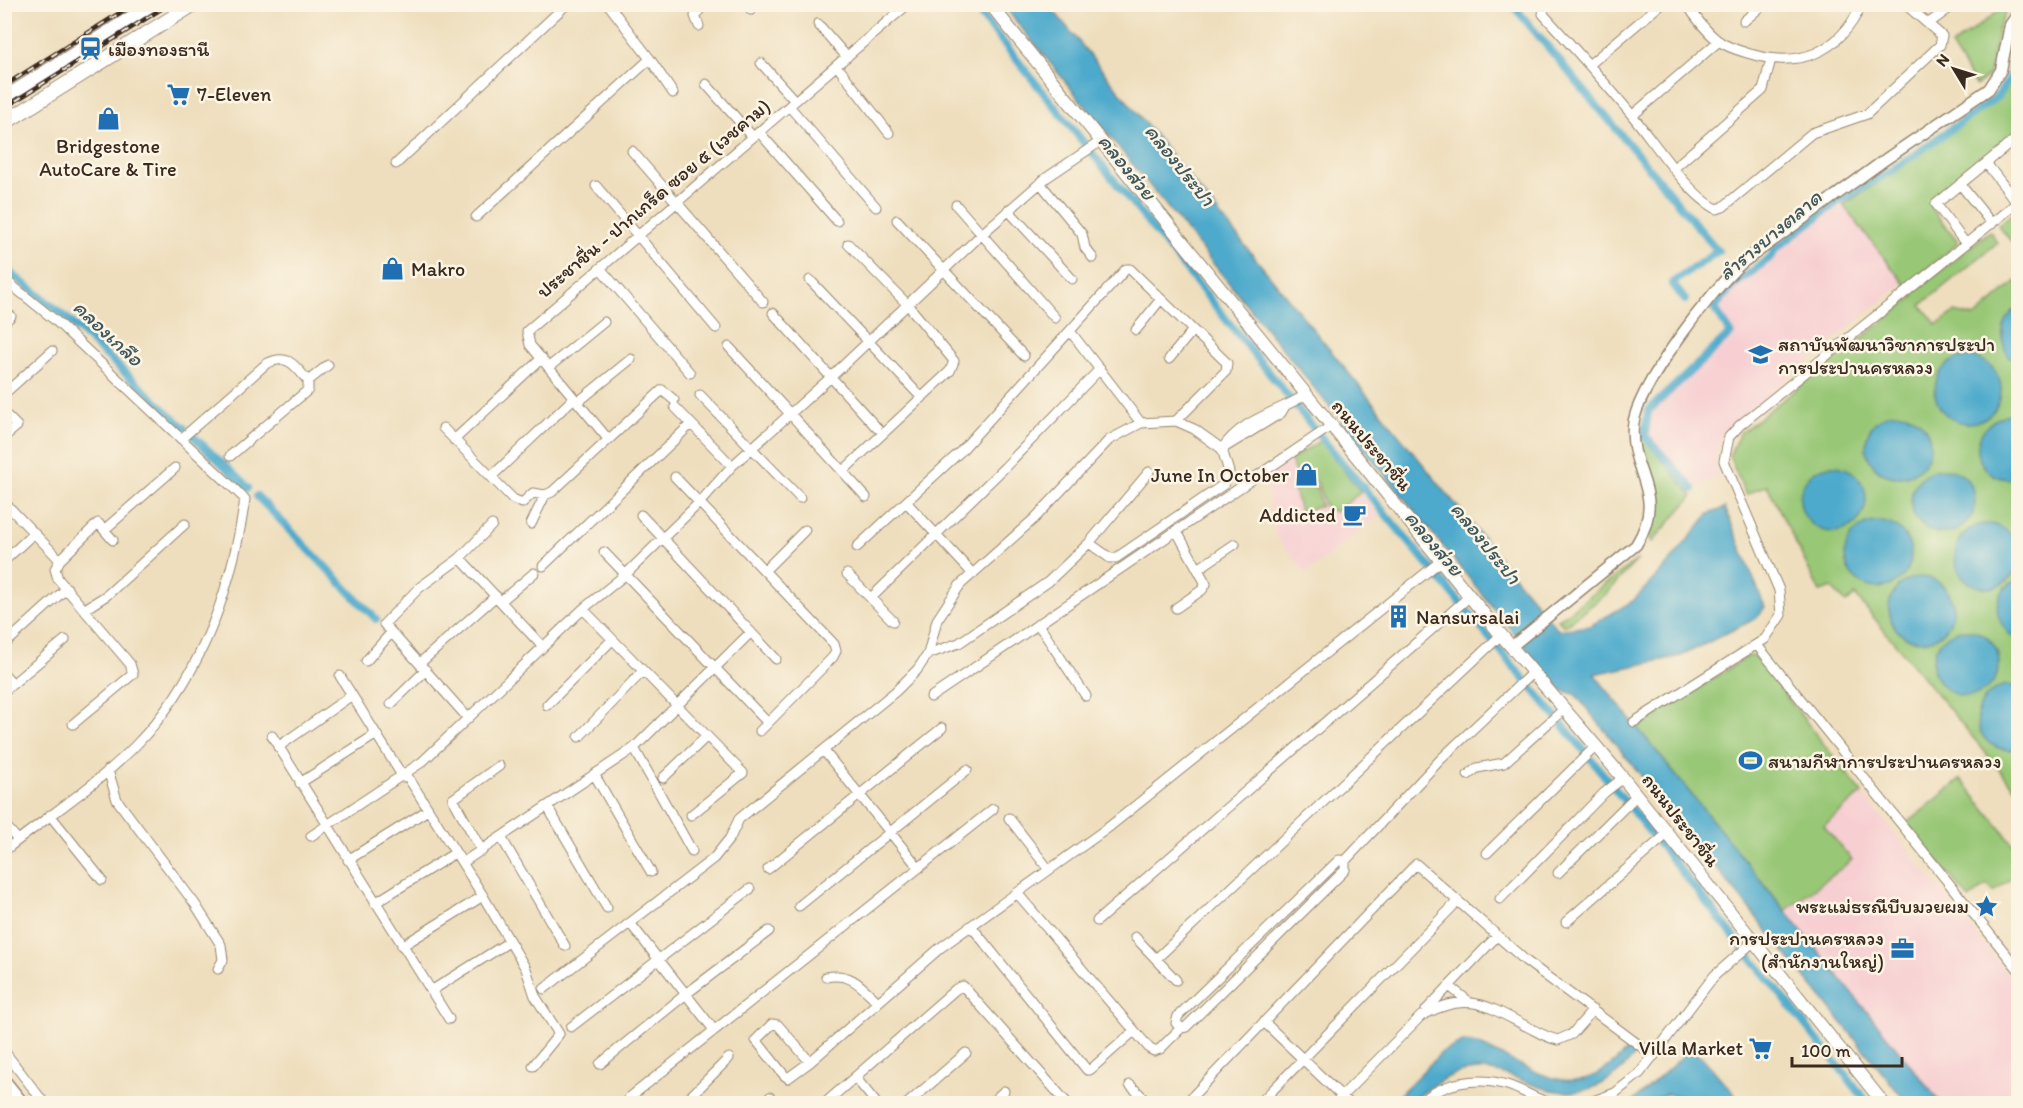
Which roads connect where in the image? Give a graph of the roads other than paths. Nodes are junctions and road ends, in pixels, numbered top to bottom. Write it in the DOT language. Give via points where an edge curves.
graph roads {
  1 [pos="154,4"];
  2 [pos="194,4"];
  3 [pos="567,4"];
  4 [pos="608,4"];
  5 [pos="704,4"];
  6 [pos="908,4"];
  7 [pos="990,4"];
  8 [pos="1545,4"];
  9 [pos="1661,4"];
  10 [pos="1687,4"];
  11 [pos="1764,4"];
  12 [pos="1862,4"];
  13 [pos="1905,4"];
  14 [pos="1955,4"];
  15 [pos="2019,13"];
  16 [pos="1744,21"];
  17 [pos="1929,23"];
  18 [pos="818,24"];
  19 [pos="699,26"];
  20 [pos="1719,41"];
  21 [pos="847,57"];
  22 [pos="650,59"];
  23 [pos="1771,59"];
  24 [pos="761,63"];
  25 [pos="1589,65"];
  26 [pos="837,66"];
  27 [pos="2019,73"];
  28 [pos="2019,78"];
  29 [pos="706,84"];
  30 [pos="673,93"];
  31 [pos="4,99"];
  32 [pos="792,104"];
  33 [pos="1632,115"];
  34 [pos="4,123"];
  35 [pos="889,133"];
  36 [pos="756,135"];
  37 [pos="2015,140"];
  38 [pos="1099,142"];
  39 [pos="2019,151"];
  40 [pos="633,152"];
  41 [pos="1986,163"];
  42 [pos="396,164"];
  43 [pos="1674,168"];
  44 [pos="1040,183"];
  45 [pos="1960,184"];
  46 [pos="596,186"];
  47 [pos="677,204"];
  48 [pos="956,205"];
  49 [pos="876,207"];
  50 [pos="2017,207"];
  51 [pos="1008,210"];
  52 [pos="476,217"];
  53 [pos="897,220"];
  54 [pos="837,221"];
  55 [pos="1992,224"];
  56 [pos="983,233"];
  57 [pos="639,237"];
  58 [pos="848,244"];
  59 [pos="1966,244"];
  60 [pos="1093,258"];
  61 [pos="600,268"];
  62 [pos="945,270"];
  63 [pos="4,279"];
  64 [pos="1072,279"];
  65 [pos="810,280"];
  66 [pos="1161,299"];
  67 [pos="763,302"];
  68 [pos="908,305"];
  69 [pos="773,313"];
  70 [pos="1055,318"];
  71 [pos="604,322"];
  72 [pos="716,328"];
  73 [pos="1136,330"];
  74 [pos="1193,330"];
  75 [pos="1070,331"];
  76 [pos="869,342"];
  77 [pos="729,347"];
  78 [pos="52,351"];
  79 [pos="1024,356"];
  80 [pos="542,358"];
  81 [pos="630,358"];
  82 [pos="1169,359"];
  83 [pos="328,365"];
  84 [pos="549,367"];
  85 [pos="1100,369"];
  86 [pos="690,373"];
  87 [pos="830,378"];
  88 [pos="308,381"];
  89 [pos="4,394"];
  90 [pos="700,395"];
  91 [pos="1302,397"];
  92 [pos="922,398"];
  93 [pos="576,400"];
  94 [pos="4,413"];
  95 [pos="791,413"];
  96 [pos="1176,422"];
  97 [pos="1141,423"];
  98 [pos="691,424"];
  99 [pos="443,428"];
  100 [pos="877,428"];
  101 [pos="1328,428"];
  102 [pos="4,438"];
  103 [pos="181,439"];
  104 [pos="608,439"];
  105 [pos="454,440"];
  106 [pos="752,448"];
  107 [pos="1222,449"];
  108 [pos="230,456"];
  109 [pos="732,466"];
  110 [pos="175,468"];
  111 [pos="843,471"];
  112 [pos="1149,472"];
  113 [pos="491,477"];
  114 [pos="675,477"];
  115 [pos="545,495"];
  116 [pos="866,497"];
  117 [pos="800,498"];
  118 [pos="701,501"];
  119 [pos="4,502"];
  120 [pos="907,503"];
  121 [pos="641,515"];
  122 [pos="185,524"];
  123 [pos="531,524"];
  124 [pos="492,525"];
  125 [pos="104,530"];
  126 [pos="1176,530"];
  127 [pos="805,531"];
  128 [pos="34,533"];
  129 [pos="936,535"];
  130 [pos="662,538"];
  131 [pos="113,540"];
  132 [pos="1089,543"];
  133 [pos="1235,544"];
  134 [pos="857,547"];
  135 [pos="604,552"];
  136 [pos="460,558"];
  137 [pos="60,560"];
  138 [pos="4,561"];
  139 [pos="1439,562"];
  140 [pos="543,566"];
  141 [pos="1198,569"];
  142 [pos="765,570"];
  143 [pos="534,573"];
  144 [pos="626,574"];
  145 [pos="847,574"];
  146 [pos="973,574"];
  147 [pos="67,588"];
  148 [pos="871,598"];
  149 [pos="499,599"];
  150 [pos="1467,599"];
  151 [pos="1176,608"];
  152 [pos="85,609"];
  153 [pos="583,609"];
  154 [pos="893,621"];
  155 [pos="1038,624"];
  156 [pos="751,632"];
  157 [pos="391,633"];
  158 [pos="65,640"];
  159 [pos="612,640"];
  160 [pos="1495,640"];
  161 [pos="1514,644"];
  162 [pos="4,645"];
  163 [pos="1757,645"];
  164 [pos="543,647"];
  165 [pos="927,654"];
  166 [pos="776,659"];
  167 [pos="366,661"];
  168 [pos="423,667"];
  169 [pos="715,667"];
  170 [pos="642,672"];
  171 [pos="4,675"];
  172 [pos="1530,675"];
  173 [pos="340,676"];
  174 [pos="13,684"];
  175 [pos="4,692"];
  176 [pos="352,695"];
  177 [pos="1086,696"];
  178 [pos="931,697"];
  179 [pos="391,704"];
  180 [pos="547,705"];
  181 [pos="677,705"];
  182 [pos="1558,715"];
  183 [pos="468,718"];
  184 [pos="1634,722"];
  185 [pos="768,723"];
  186 [pos="73,724"];
  187 [pos="942,728"];
  188 [pos="760,731"];
  189 [pos="375,735"];
  190 [pos="272,736"];
  191 [pos="707,736"];
  192 [pos="579,737"];
  193 [pos="278,747"];
  194 [pos="634,748"];
  195 [pos="1593,748"];
  196 [pos="824,751"];
  197 [pos="499,766"];
  198 [pos="108,770"];
  199 [pos="967,770"];
  200 [pos="594,774"];
  201 [pos="1468,775"];
  202 [pos="405,776"];
  203 [pos="663,778"];
  204 [pos="1619,780"];
  205 [pos="300,783"];
  206 [pos="860,795"];
  207 [pos="1634,798"];
  208 [pos="547,806"];
  209 [pos="993,809"];
  210 [pos="428,810"];
  211 [pos="50,815"];
  212 [pos="691,815"];
  213 [pos="1009,818"];
  214 [pos="4,824"];
  215 [pos="327,827"];
  216 [pos="890,832"];
  217 [pos="311,836"];
  218 [pos="501,837"];
  219 [pos="1664,837"];
  220 [pos="18,840"];
  221 [pos="4,850"];
  222 [pos="482,851"];
  223 [pos="692,851"];
  224 [pos="455,853"];
  225 [pos="1487,853"];
  226 [pos="348,860"];
  227 [pos="1345,861"];
  228 [pos="462,863"];
  229 [pos="768,868"];
  230 [pos="919,868"];
  231 [pos="1049,870"];
  232 [pos="651,872"];
  233 [pos="1558,873"];
  234 [pos="102,880"];
  235 [pos="750,889"];
  236 [pos="1017,892"];
  237 [pos="1305,892"];
  238 [pos="483,896"];
  239 [pos="1500,899"];
  240 [pos="1314,901"];
  241 [pos="1458,901"];
  242 [pos="375,903"];
  243 [pos="799,906"];
  244 [pos="607,908"];
  245 [pos="1097,921"];
  246 [pos="630,922"];
  247 [pos="1566,922"];
  248 [pos="971,926"];
  249 [pos="769,931"];
  250 [pos="1497,936"];
  251 [pos="1135,937"];
  252 [pos="509,942"];
  253 [pos="1750,944"];
  254 [pos="402,946"];
  255 [pos="564,946"];
  256 [pos="1241,956"];
  257 [pos="659,959"];
  258 [pos="1156,959"];
  259 [pos="1250,964"];
  260 [pos="218,969"];
  261 [pos="2019,969"];
  262 [pos="826,977"];
  263 [pos="1176,980"];
  264 [pos="1449,986"];
  265 [pos="544,989"];
  266 [pos="431,991"];
  267 [pos="686,994"];
  268 [pos="1467,1000"];
  269 [pos="878,1002"];
  270 [pos="1593,1010"];
  271 [pos="1421,1016"];
  272 [pos="449,1019"];
  273 [pos="1264,1022"];
  274 [pos="571,1027"];
  275 [pos="1181,1028"];
  276 [pos="714,1030"];
  277 [pos="1133,1032"];
  278 [pos="4,1051"];
  279 [pos="966,1053"];
  280 [pos="1654,1056"];
  281 [pos="729,1058"];
  282 [pos="1303,1059"];
  283 [pos="810,1062"];
  284 [pos="600,1064"];
  285 [pos="533,1066"];
  286 [pos="855,1077"];
  287 [pos="4,1084"];
  288 [pos="1130,1084"];
  289 [pos="1004,1091"];
  290 [pos="4,1096"];
  291 [pos="1342,1096"];
  292 [pos="629,1098"];
  293 [pos="10,1104"];
  294 [pos="20,1104"];
  295 [pos="45,1104"];
  296 [pos="683,1104"];
  297 [pos="824,1104"];
  298 [pos="877,1104"];
  299 [pos="907,1104"];
  300 [pos="990,1104"];
  301 [pos="1068,1104"];
  302 [pos="1150,1104"];
  303 [pos="1185,1104"];
  304 [pos="1259,1104"];
  305 [pos="1334,1104"];
  306 [pos="1350,1104"];
  307 [pos="1419,1104"];
  308 [pos="1555,1104"];
  309 [pos="1585,1104"];
  310 [pos="1884,1104"];
  1 -- 31 [label="main road"];
  2 -- 34 [label="main road"];
  3 -- 42 [label="street"];
  4 -- 22 [label="street"];
  5 -- 19 [label="street" via="695,16"];
  6 -- 21 [label="street, ประชาชื่น - ปากเกร็ด ซอย ๕ (เวชคาม)"];
  7 -- 38 [label="main road, ถนนประชาชื่น"];
  8 -- 25 [label="street" via="1543,14"];
  9 -- 25 [label="street"];
  10 -- 20 [label="street"];
  11 -- 16 [label="street"];
  12 -- 23 [label="street" via="1849,27 1823,51 1808,58"];
  13 -- 17 [label="street"];
  14 -- 17 [label="street"];
  15 -- 161 [label="street" via="2010,25 2001,69 1989,89 1886,159 1723,280 1638,405 1633,437 1650,501 1644,534 1636,545"];
  17 -- 43 [label="street" via="1942,36 1940,45 1887,97 1867,114 1812,133 1723,207 1709,205"];
  18 -- 21 [label="street"];
  20 -- 23 [label="street"];
  20 -- 33 [label="street"];
  21 -- 26 [label="street, ประชาชื่น - ปากเกร็ด ซอย ๕ (เวชคาม)"];
  22 -- 30 [label="street"];
  22 -- 52 [label="street"];
  23 -- 43 [label="street" via="1763,90"];
  24 -- 32 [label="street"];
  25 -- 33 [label="street"];
  26 -- 32 [label="street, ประชาชื่น - ปากเกร็ด ซอย ๕ (เวชคาม)"];
  26 -- 35 [label="street"];
  27 -- 28 [label="street"];
  29 -- 36 [label="street"];
  32 -- 36 [label="street, ประชาชื่น - ปากเกร็ด ซอย ๕ (เวชคาม)"];
  32 -- 49 [label="street"];
  33 -- 43 [label="street"];
  36 -- 47 [label="street, ประชาชื่น - ปากเกร็ด ซอย ๕ (เวชคาม)"];
  36 -- 54 [label="street"];
  37 -- 39 [label="street"];
  37 -- 41 [label="street"];
  38 -- 44 [label="street"];
  38 -- 91 [label="main road, ถนนประชาชื่น"];
  40 -- 47 [label="street"];
  41 -- 45 [label="street"];
  41 -- 50 [label="street"];
  44 -- 51 [label="street"];
  44 -- 60 [label="street" via="1082,234 1085,248"];
  45 -- 55 [label="street"];
  45 -- 59 [label="street" via="1936,207"];
  46 -- 57 [label="street"];
  47 -- 57 [label="street, ประชาชื่น - ปากเกร็ด ซอย ๕ (เวชคาม)"];
  47 -- 67 [label="street"];
  48 -- 56 [label="street"];
  50 -- 55 [label="street"];
  51 -- 56 [label="street"];
  51 -- 64 [label="street"];
  53 -- 62 [label="street"];
  55 -- 59 [label="street"];
  56 -- 62 [label="street"];
  56 -- 70 [label="street"];
  57 -- 61 [label="street, ประชาชื่น - ปากเกร็ด ซอย ๕ (เวชคาม)"];
  57 -- 72 [label="street"];
  58 -- 68 [label="street"];
  59 -- 163 [label="street" via="1729,437 1724,461 1779,590 1781,604 1775,627"];
  61 -- 80 [label="street, ประชาชื่น - ปากเกร็ด ซอย ๕ (เวชคาม)" via="527,331 530,345"];
  61 -- 86 [label="street"];
  62 -- 68 [label="street"];
  62 -- 79 [label="street"];
  63 -- 103 [label="street" via="56,321"];
  65 -- 76 [label="street"];
  66 -- 73 [label="street"];
  66 -- 74 [label="street"];
  66 -- 75 [label="street" via="1126,268"];
  68 -- 76 [label="street"];
  68 -- 92 [label="street" via="954,361"];
  69 -- 87 [label="street"];
  71 -- 84 [label="street"];
  74 -- 82 [label="street"];
  74 -- 96 [label="street" via="1228,367"];
  75 -- 85 [label="street"];
  75 -- 120 [label="street" via="961,451"];
  76 -- 87 [label="street"];
  76 -- 92 [label="street"];
  77 -- 95 [label="street"];
  78 -- 89 [label="street"];
  80 -- 84 [label="street, ประชาชื่น - ปากเกร็ด ซอย ๕ (เวชคาม)"];
  80 -- 105 [label="street"];
  81 -- 93 [label="street"];
  83 -- 88 [label="street"];
  84 -- 93 [label="street, ประชาชื่น - ปากเกร็ด ซอย ๕ (เวชคาม)"];
  85 -- 97 [label="street"];
  85 -- 129 [label="street"];
  87 -- 95 [label="street"];
  87 -- 100 [label="street"];
  88 -- 103 [label="street" via="285,358 273,360"];
  88 -- 108 [label="street" via="308,390"];
  90 -- 106 [label="street"];
  91 -- 101 [label="main road, ถนนประชาชื่น"];
  91 -- 107 [label="street"];
  92 -- 111 [label="street"];
  93 -- 104 [label="street, ประชาชื่น - ปากเกร็ด ซอย ๕ (เวชคาม)"];
  93 -- 113 [label="street"];
  94 -- 102 [label="street" via="17,426"];
  95 -- 106 [label="street"];
  95 -- 111 [label="street"];
  96 -- 97 [label="street"];
  96 -- 107 [label="street" via="1194,429"];
  97 -- 146 [label="street" via="1109,440 1035,518"];
  98 -- 104 [label="street" via="662,390"];
  98 -- 109 [label="street"];
  98 -- 140 [label="street"];
  99 -- 105 [label="street"];
  101 -- 126 [label="street"];
  101 -- 139 [label="main road, ถนนประชาชื่น"];
  103 -- 198 [label="street" via="245,499 239,540 217,615 185,681 160,717"];
  104 -- 115 [label="street"];
  105 -- 113 [label="street"];
  106 -- 109 [label="street"];
  106 -- 117 [label="street"];
  107 -- 132 [label="street" via="1229,472 1227,479 1194,507 1116,558"];
  109 -- 118 [label="street"];
  110 -- 125 [label="street"];
  111 -- 116 [label="street"];
  112 -- 132 [label="street"];
  113 -- 115 [label="street" via="518,502 533,493"];
  114 -- 118 [label="street"];
  115 -- 123 [label="street"];
  118 -- 130 [label="street"];
  118 -- 142 [label="street"];
  119 -- 128 [label="street"];
  120 -- 129 [label="street"];
  120 -- 134 [label="street"];
  121 -- 130 [label="street"];
  122 -- 152 [label="street"];
  124 -- 136 [label="street"];
  125 -- 131 [label="street"];
  125 -- 137 [label="street" via="98,524"];
  126 -- 141 [label="street"];
  126 -- 155 [label="street"];
  127 -- 142 [label="street"];
  128 -- 137 [label="street"];
  128 -- 138 [label="street"];
  129 -- 146 [label="street"];
  129 -- 148 [label="street"];
  130 -- 144 [label="street"];
  130 -- 156 [label="street"];
  132 -- 165 [label="street" via="1040,588 959,643"];
  133 -- 141 [label="street"];
  135 -- 144 [label="street"];
  136 -- 149 [label="street"];
  136 -- 157 [label="street" via="419,588 384,624"];
  137 -- 147 [label="street" via="55,569"];
  139 -- 150 [label="main road, ถนนประชาชื่น"];
  139 -- 231 [label="street" via="1109,827"];
  141 -- 151 [label="street" via="1205,587"];
  142 -- 185 [label="street" via="834,644 836,651"];
  143 -- 149 [label="street"];
  144 -- 153 [label="street"];
  144 -- 169 [label="street"];
  145 -- 148 [label="street"];
  146 -- 165 [label="street" via="941,612"];
  147 -- 152 [label="street"];
  147 -- 162 [label="street"];
  148 -- 154 [label="street"];
  149 -- 164 [label="street"];
  149 -- 168 [label="street"];
  150 -- 160 [label="main road, ถนนประชาชื่น"];
  150 -- 245 [label="street"];
  152 -- 186 [label="street" via="130,664 133,674"];
  153 -- 159 [label="street"];
  153 -- 164 [label="street"];
  155 -- 177 [label="street"];
  155 -- 178 [label="street"];
  156 -- 166 [label="street"];
  156 -- 169 [label="street"];
  157 -- 167 [label="street"];
  157 -- 168 [label="street"];
  158 -- 174 [label="street"];
  159 -- 170 [label="street"];
  159 -- 180 [label="street"];
  160 -- 161 [label="main road, ถนนประชาชื่น"];
  160 -- 258 [label="street"];
  161 -- 172 [label="main road, ถนนประชาชื่น"];
  163 -- 184 [label="street"];
  163 -- 261 [label="street"];
  164 -- 183 [label="street"];
  165 -- 196 [label="street" via="896,691"];
  168 -- 179 [label="street"];
  168 -- 183 [label="street"];
  169 -- 181 [label="street"];
  169 -- 185 [label="street"];
  170 -- 181 [label="street"];
  170 -- 192 [label="street"];
  171 -- 174 [label="street"];
  172 -- 182 [label="main road, ถนนประชาชื่น"];
  172 -- 227 [label="street" via="1441,759"];
  173 -- 176 [label="street"];
  174 -- 175 [label="street"];
  176 -- 189 [label="street"];
  176 -- 193 [label="street"];
  181 -- 191 [label="street"];
  181 -- 194 [label="street"];
  182 -- 195 [label="main road, ถนนประชาชื่น"];
  182 -- 201 [label="street" via="1504,763 1476,768"];
  183 -- 202 [label="street"];
  185 -- 188 [label="street"];
  187 -- 206 [label="street"];
  189 -- 202 [label="street"];
  189 -- 205 [label="street"];
  190 -- 193 [label="street"];
  191 -- 203 [label="street"];
  191 -- 212 [label="street" via="743,773"];
  193 -- 205 [label="street"];
  194 -- 200 [label="street"];
  194 -- 223 [label="street"];
  195 -- 204 [label="main road, ถนนประชาชื่น"];
  195 -- 225 [label="street"];
  196 -- 206 [label="street"];
  196 -- 246 [label="street" via="739,819 714,858"];
  197 -- 222 [label="street" via="453,800"];
  198 -- 211 [label="street"];
  198 -- 260 [label="street" via="117,800 221,945 223,960"];
  199 -- 216 [label="street"];
  200 -- 208 [label="street"];
  200 -- 232 [label="street"];
  202 -- 210 [label="street"];
  202 -- 215 [label="street"];
  204 -- 207 [label="main road, ถนนประชาชื่น"];
  204 -- 239 [label="street"];
  205 -- 215 [label="street"];
  206 -- 216 [label="street"];
  206 -- 229 [label="street"];
  207 -- 219 [label="main road, ถนนประชาชื่น"];
  207 -- 233 [label="street"];
  208 -- 218 [label="street"];
  208 -- 244 [label="street"];
  209 -- 230 [label="street"];
  210 -- 224 [label="street"];
  210 -- 226 [label="street"];
  211 -- 220 [label="street"];
  211 -- 234 [label="street"];
  213 -- 231 [label="street"];
  214 -- 220 [label="street"];
  215 -- 217 [label="street"];
  215 -- 226 [label="street"];
  216 -- 230 [label="street"];
  216 -- 243 [label="street"];
  218 -- 222 [label="street"];
  218 -- 255 [label="street"];
  219 -- 247 [label="street"];
  219 -- 253 [label="main road, ถนนประชาชื่น"];
  220 -- 221 [label="street"];
  222 -- 228 [label="street"];
  224 -- 228 [label="street"];
  224 -- 242 [label="street"];
  226 -- 242 [label="street"];
  227 -- 237 [label="street" via="1336,861"];
  227 -- 240 [label="street" via="1345,870"];
  228 -- 238 [label="street"];
  230 -- 276 [label="street"];
  231 -- 236 [label="street"];
  235 -- 257 [label="street"];
  236 -- 248 [label="street"];
  236 -- 277 [label="street"];
  237 -- 240 [label="street"];
  237 -- 256 [label="street"];
  238 -- 252 [label="street"];
  238 -- 254 [label="street"];
  240 -- 259 [label="street"];
  241 -- 250 [label="street"];
  241 -- 273 [label="street" via="1416,864"];
  241 -- 282 [label="street"];
  242 -- 254 [label="street"];
  246 -- 257 [label="street"];
  246 -- 265 [label="street"];
  248 -- 269 [label="street"];
  248 -- 277 [label="street" via="1087,1070"];
  249 -- 267 [label="street"];
  250 -- 264 [label="street"];
  250 -- 270 [label="street"];
  251 -- 258 [label="street"];
  252 -- 266 [label="street"];
  252 -- 285 [label="street" via="559,1034"];
  253 -- 280 [label="street" via="1714,976"];
  253 -- 310 [label="main road, ถนนประชาชื่น"];
  254 -- 266 [label="street"];
  256 -- 259 [label="street"];
  256 -- 275 [label="street" via="1178,1016 1176,1023"];
  257 -- 267 [label="street"];
  257 -- 274 [label="street"];
  258 -- 263 [label="street"];
  259 -- 275 [label="street"];
  262 -- 269 [label="street" via="851,978"];
  264 -- 268 [label="street"];
  264 -- 271 [label="street"];
  266 -- 272 [label="street"];
  267 -- 276 [label="street"];
  267 -- 284 [label="street"];
  268 -- 270 [label="street" via="1558,1040 1572,1034"];
  268 -- 271 [label="street"];
  269 -- 283 [label="street"];
  270 -- 280 [label="street"];
  271 -- 291 [label="street"];
  273 -- 282 [label="street"];
  273 -- 303 [label="street"];
  275 -- 277 [label="street" via="1158,1051 1150,1049"];
  276 -- 292 [label="street"];
  278 -- 295 [label="street"];
  279 -- 299 [label="street"];
  280 -- 309 [label="street" via="1622,1089"];
  281 -- 296 [label="street"];
  282 -- 291 [label="street"];
  282 -- 304 [label="street"];
  283 -- 283 [label="street" via="788,1078 757,1043 758,1037 772,1024 778,1025"];
  286 -- 297 [label="street"];
  286 -- 298 [label="street"];
  286 -- 301 [label="street" via="957,990 967,987"];
  287 -- 294 [label="highway"];
  288 -- 302 [label="street"];
  289 -- 300 [label="street"];
  290 -- 293 [label="street"];
  291 -- 305 [label="street"];
  291 -- 306 [label="street"];
  307 -- 308 [label="street" via="1435,1092 1478,1080 1507,1085"];
}
